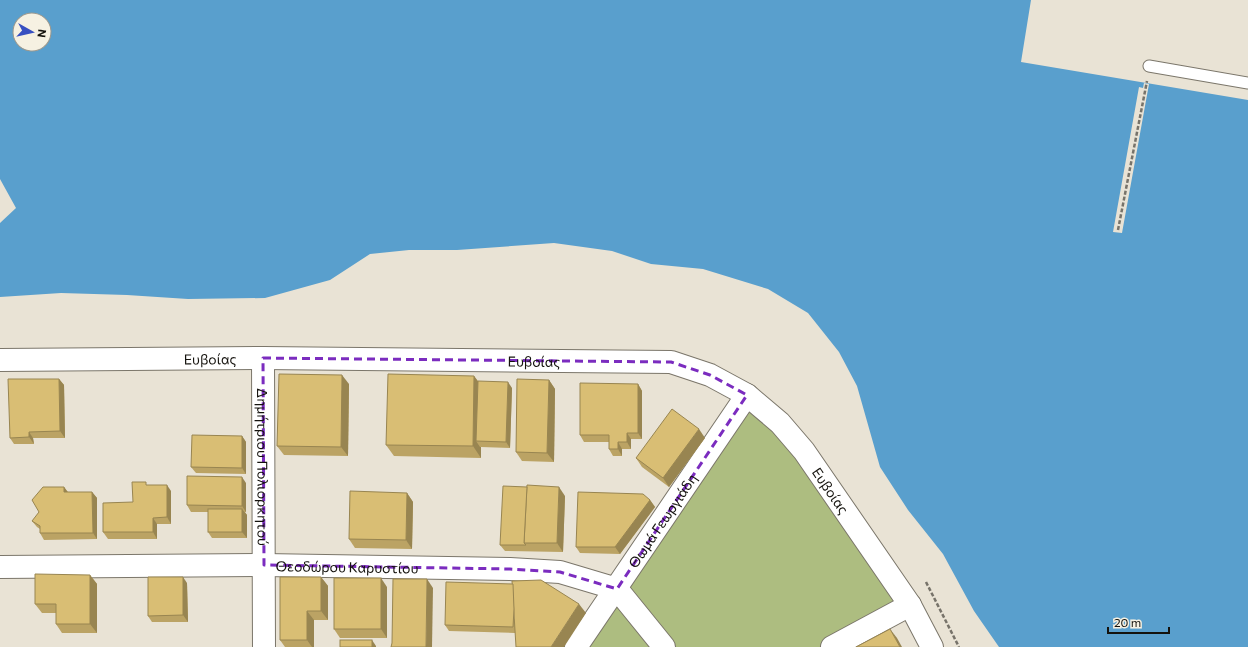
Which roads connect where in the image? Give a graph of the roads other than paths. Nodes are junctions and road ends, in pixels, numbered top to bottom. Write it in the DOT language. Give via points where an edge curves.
graph roads {
  1 [pos="1149,66"];
  2 [pos="1248,83"];
  3 [pos="263,358"];
  4 [pos="0,360"];
  5 [pos="747,395"];
  6 [pos="264,566"];
  7 [pos="0,567"];
  8 [pos="617,589"];
  9 [pos="910,605"];
  10 [pos="264,647"];
  11 [pos="576,647"];
  12 [pos="664,647"];
  13 [pos="832,647"];
  14 [pos="932,647"];
  1 -- 2 [label="lane"];
  3 -- 4 [label="street, Ευβοίας"];
  3 -- 5 [label="street, Ευβοίας" via="671,362 710,375"];
  3 -- 6 [label="street, Δημήτριου Πολιορκητού"];
  5 -- 8 [label="street, Θωμά Γεωργιάδη"];
  5 -- 9 [label="street, Ευβοίας" via="780,423 804,451"];
  6 -- 7 [label="street, Θεοδώρου Καρυστίου"];
  6 -- 8 [label="street, Θεοδώρου Καρυστίου" via="560,572"];
  6 -- 10 [label="street, Δημήτριου Πολιορκητού"];
  8 -- 11 [label="street, Θωμά Γεωργιάδη"];
  8 -- 12 [label="street"];
  9 -- 13 [label="street"];
  9 -- 14 [label="street, Ευβοίας"];
}
